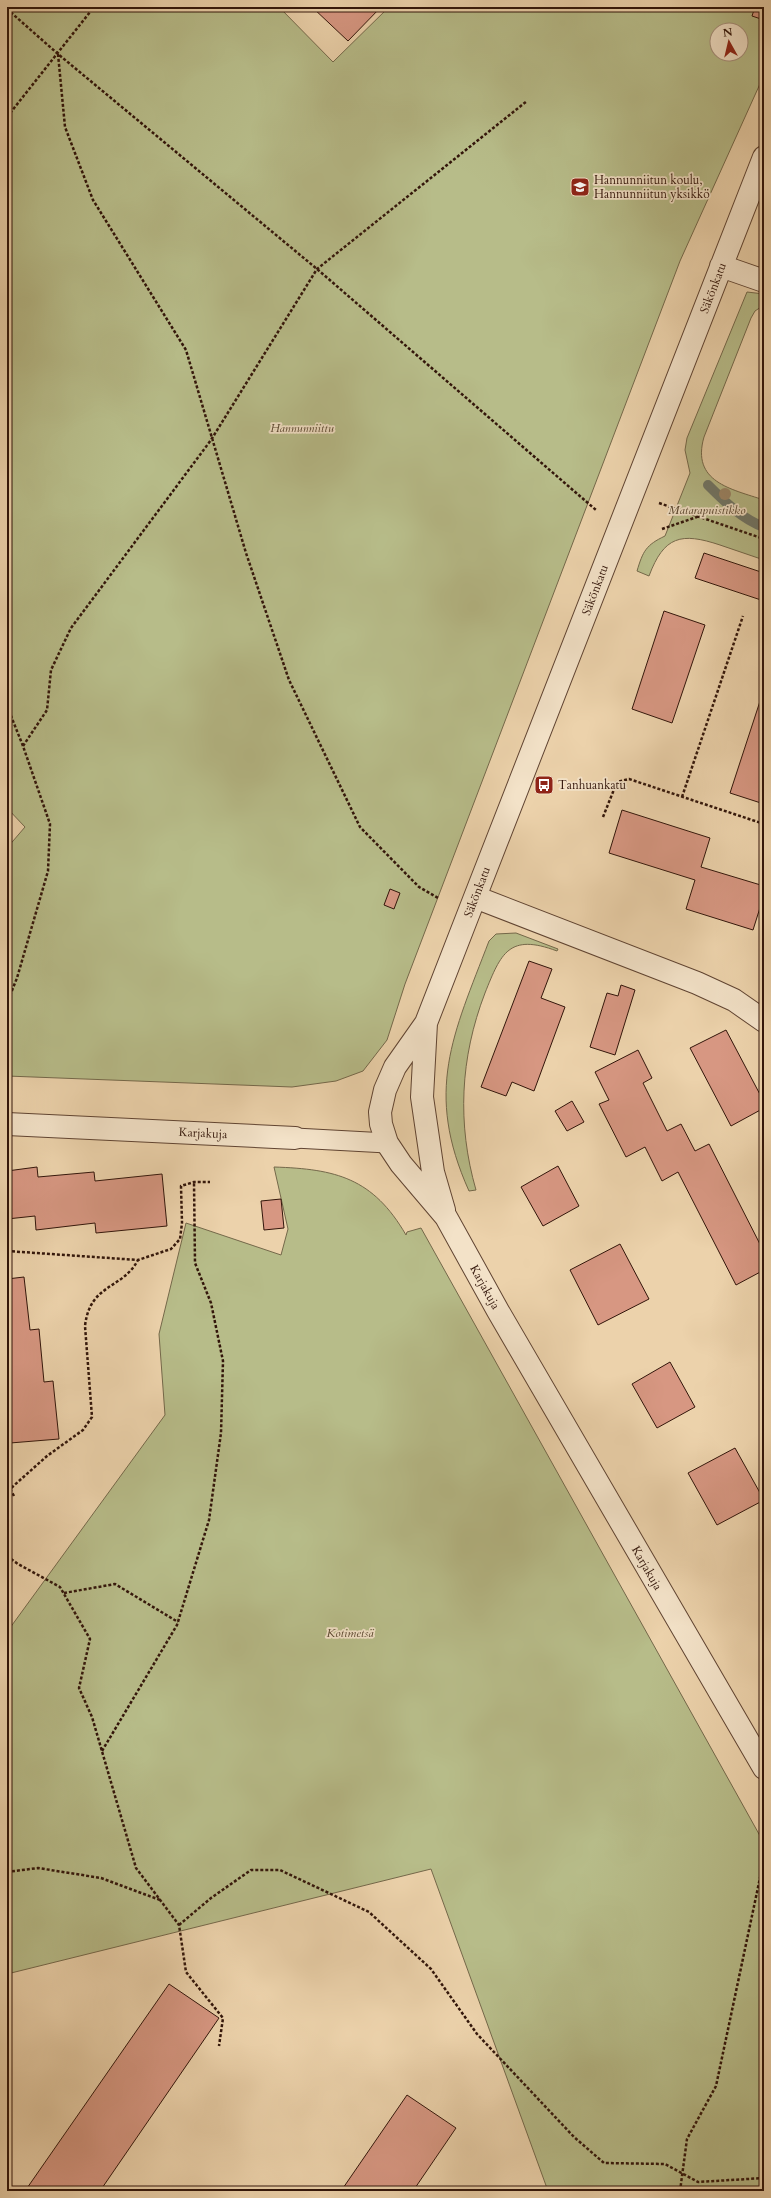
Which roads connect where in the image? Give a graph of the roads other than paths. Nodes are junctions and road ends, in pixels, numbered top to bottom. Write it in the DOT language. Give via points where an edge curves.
graph roads {
  1 [pos="764,157"];
  2 [pos="721,266"];
  3 [pos="764,281"];
  4 [pos="475,897"];
  5 [pos="764,1021"];
  6 [pos="426,1023"];
  7 [pos="7,1124"];
  8 [pos="295,1138"];
  9 [pos="387,1143"];
  10 [pos="446,1217"];
  11 [pos="764,1768"];
  1 -- 2 [label="street, Säkönkatu"];
  2 -- 3 [label="street"];
  2 -- 4 [label="street, Säkönkatu"];
  4 -- 5 [label="street" via="697,983 734,1000"];
  4 -- 6 [label="street, Säkönkatu"];
  6 -- 9 [label="street, Säkönkatu" via="394,1067 385,1090 380,1112"];
  6 -- 10 [label="street, Säkönkatu" via="422,1073 423,1108 433,1172"];
  7 -- 8 [label="street, Karjakuja"];
  8 -- 9 [label="lane, Karjakuja"];
  9 -- 10 [label="street, Karjakuja" via="401,1164"];
  10 -- 11 [label="street, Karjakuja"];
}
